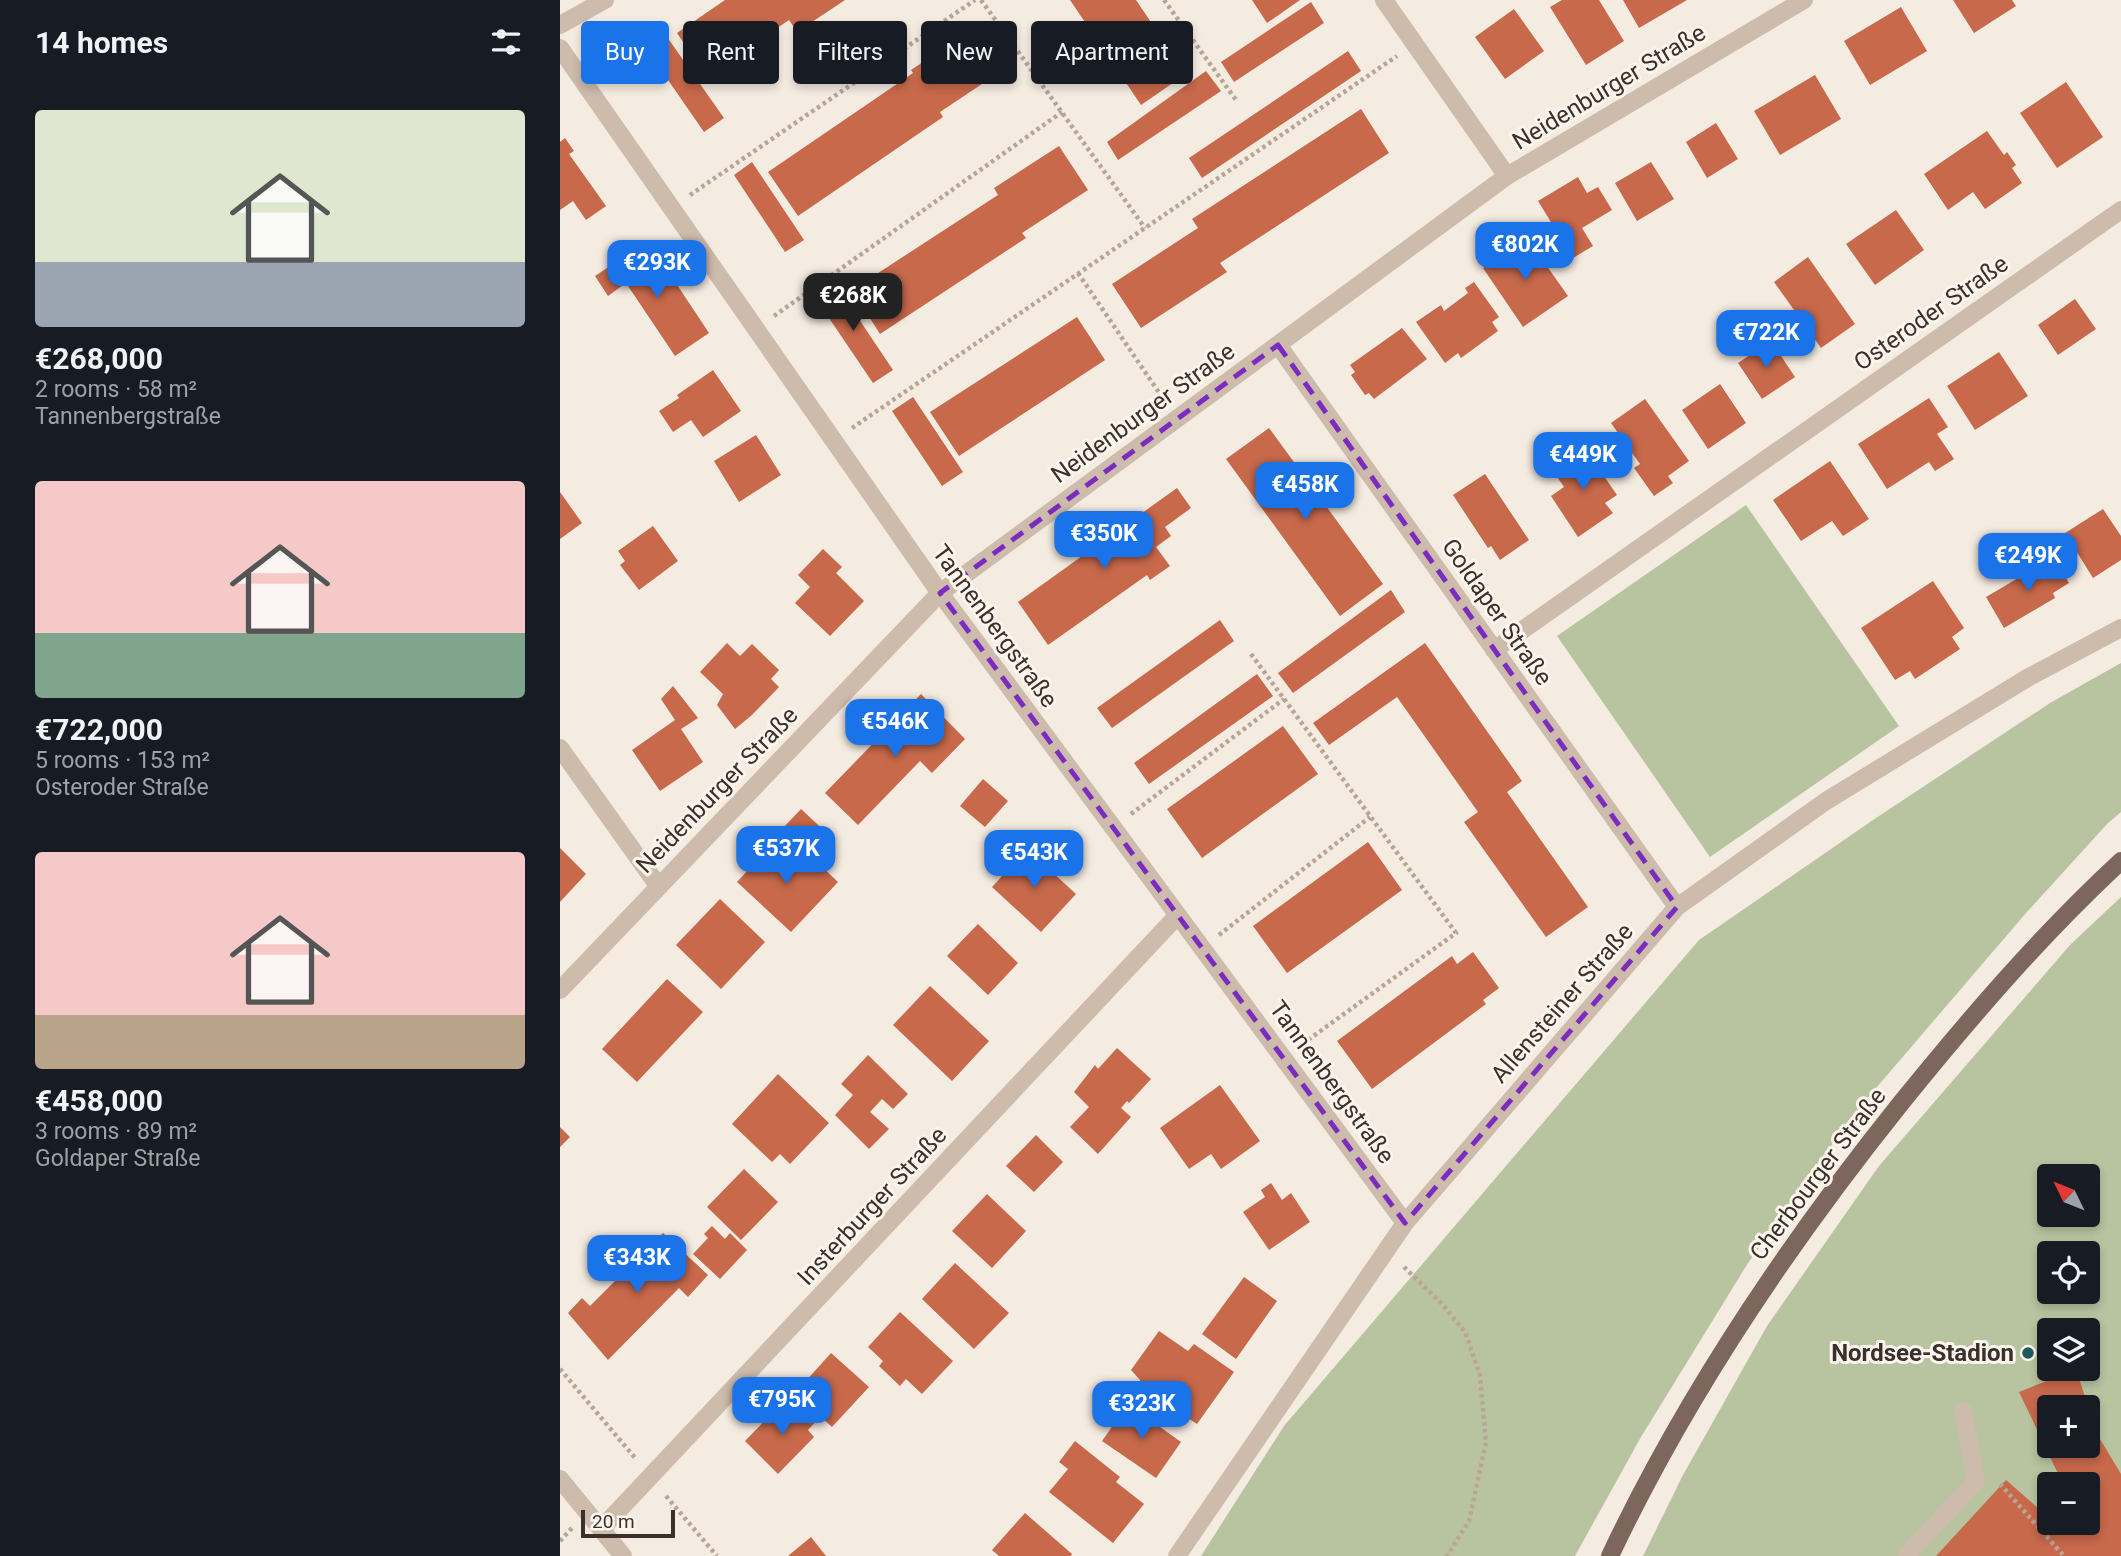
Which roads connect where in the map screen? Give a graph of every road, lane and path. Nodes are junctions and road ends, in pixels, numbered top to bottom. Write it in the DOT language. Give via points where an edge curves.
graph roads {
  1 [pos="606,0"];
  2 [pos="975,0"];
  3 [pos="981,0"];
  4 [pos="1164,0"];
  5 [pos="1384,0"];
  6 [pos="1804,0"];
  7 [pos="560,25"];
  8 [pos="1415,44"];
  9 [pos="560,48"];
  10 [pos="1236,100"];
  11 [pos="1062,112"];
  12 [pos="1507,176"];
  13 [pos="671,208"];
  14 [pos="2121,210"];
  15 [pos="1145,228"];
  16 [pos="1079,274"];
  17 [pos="756,329"];
  18 [pos="1278,345"];
  19 [pos="1177,419"];
  20 [pos="834,440"];
  21 [pos="940,593"];
  22 [pos="2121,628"];
  23 [pos="1494,650"];
  24 [pos="1251,654"];
  25 [pos="1284,699"];
  26 [pos="560,748"];
  27 [pos="1370,817"];
  28 [pos="1113,828"];
  29 [pos="2121,861"];
  30 [pos="659,887"];
  31 [pos="1677,907"];
  32 [pos="1178,915"];
  33 [pos="1202,948"];
  34 [pos="560,990"];
  35 [pos="1283,1058"];
  36 [pos="1405,1223"];
  37 [pos="1386,1250"];
  38 [pos="1963,1411"];
  39 [pos="1996,1478"];
  40 [pos="560,1479"];
  41 [pos="601,1529"];
  42 [pos="623,1556"];
  43 [pos="1177,1556"];
  44 [pos="1447,1556"];
  45 [pos="1610,1556"];
  46 [pos="1906,1556"];
  47 [pos="2064,1556"];
  1 -- 7 [label="street"];
  2 -- 13 [label="path"];
  3 -- 11 [label="path"];
  4 -- 10 [label="path"];
  5 -- 8 [label="street"];
  6 -- 12 [label="street, Neidenburger Straße"];
  8 -- 12 [label="street"];
  8 -- 15 [label="path"];
  9 -- 13 [label="street, Tannenbergstraße"];
  11 -- 15 [label="path"];
  11 -- 17 [label="path"];
  12 -- 18 [label="street, Neidenburger Straße"];
  13 -- 17 [label="street, Tannenbergstraße"];
  14 -- 23 [label="street, Osteroder Straße"];
  15 -- 16 [label="path"];
  16 -- 19 [label="path"];
  16 -- 20 [label="path"];
  17 -- 20 [label="street, Tannenbergstraße"];
  18 -- 19 [label="street, Neidenburger Straße"];
  18 -- 23 [label="street, Goldaper Straße"];
  19 -- 21 [label="street, Neidenburger Straße"];
  20 -- 21 [label="street, Tannenbergstraße"];
  21 -- 28 [label="street, Tannenbergstraße"];
  21 -- 30 [label="street, Neidenburger Straße"];
  22 -- 31 [label="street, Allensteiner Straße" via="2029,677 1826,801"];
  23 -- 31 [label="street, Goldaper Straße"];
  24 -- 25 [label="path"];
  25 -- 27 [label="path"];
  25 -- 28 [label="path"];
  26 -- 30 [label="street"];
  27 -- 33 [label="path"];
  27 -- 35 [label="path" via="1456,933"];
  28 -- 32 [label="street, Tannenbergstraße"];
  29 -- 45 [label="main road, Cherbourger Straße" via="1969,1018 1846,1171 1689,1406"];
  30 -- 34 [label="street, Neidenburger Straße"];
  31 -- 36 [label="street, Allensteiner Straße"];
  32 -- 33 [label="street, Tannenbergstraße"];
  32 -- 41 [label="street, Insterburger Straße"];
  33 -- 35 [label="street, Tannenbergstraße"];
  35 -- 36 [label="street, Tannenbergstraße"];
  36 -- 37 [label="street, Allensteiner Straße"];
  37 -- 43 [label="street, Allensteiner Straße"];
  37 -- 44 [label="path" via="1465,1332 1480,1375 1486,1442 1469,1521"];
  38 -- 46 [label="street" via="1976,1480"];
  39 -- 47 [label="path"];
  40 -- 41 [label="street"];
  41 -- 42 [label="street"];
}
